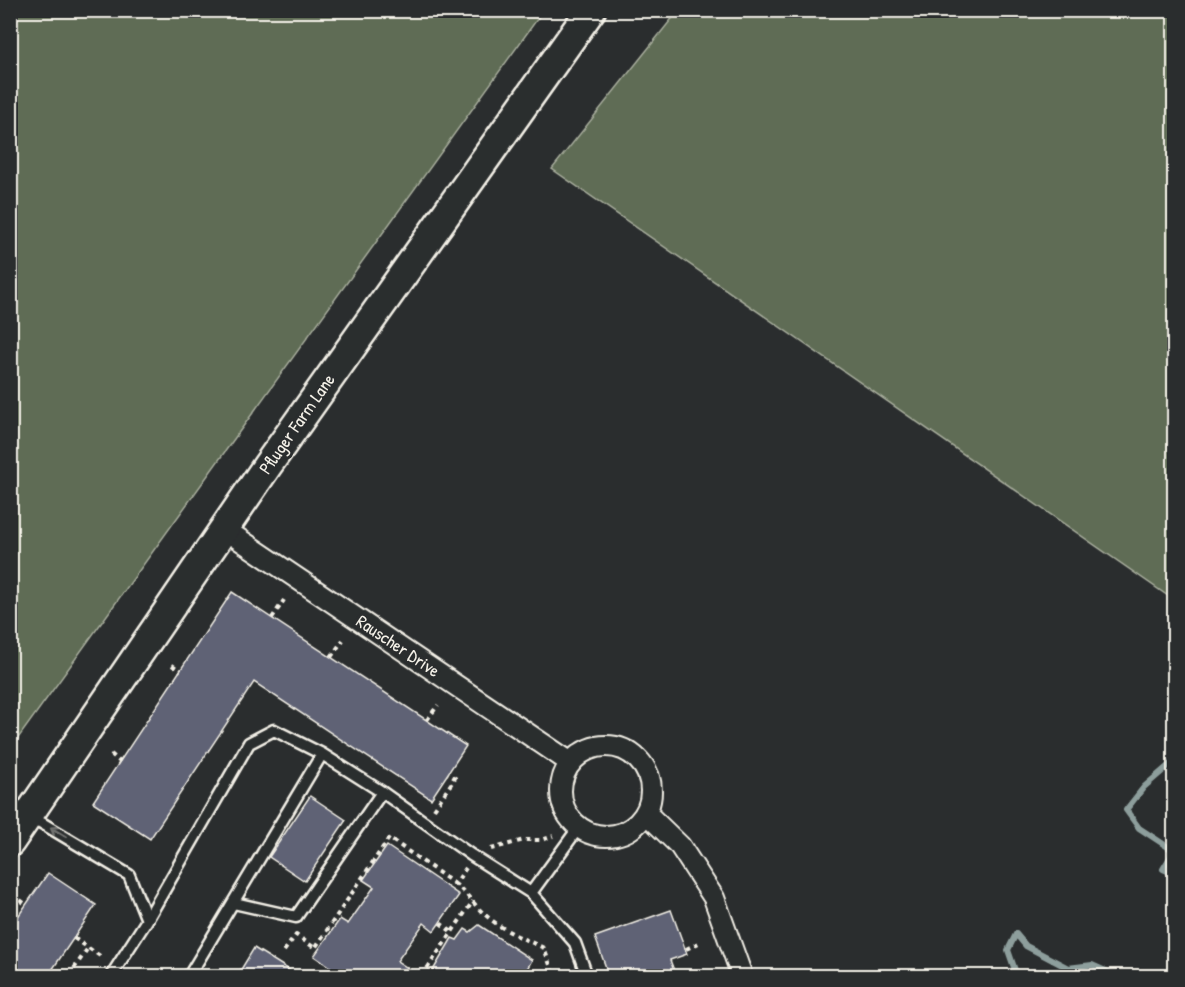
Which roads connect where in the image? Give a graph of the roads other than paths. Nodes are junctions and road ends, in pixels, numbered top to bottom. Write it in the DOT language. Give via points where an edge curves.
graph roads {
  1 [pos="591,10"];
  2 [pos="224,529"];
  3 [pos="322,754"];
  4 [pos="571,763"];
  5 [pos="382,792"];
  6 [pos="646,813"];
  7 [pos="29,815"];
  8 [pos="579,826"];
  9 [pos="10,842"];
  10 [pos="531,893"];
  11 [pos="234,903"];
  12 [pos="147,920"];
  13 [pos="111,976"];
  14 [pos="189,976"];
  15 [pos="587,976"];
  16 [pos="742,976"];
  1 -- 2 [label="street, Pfluger Farm Lane"];
  2 -- 4 [label="street, Rauscher Drive"];
  2 -- 7 [label="street, Pfluger Farm Lane"];
  3 -- 5 [label="lane"];
  3 -- 11 [label="lane"];
  3 -- 12 [label="lane" via="274,730 249,743"];
  4 -- 6 [label="street" via="596,747 625,750 637,758 651,784"];
  4 -- 8 [label="street" via="561,790 563,805"];
  5 -- 10 [label="lane"];
  5 -- 11 [label="lane" via="296,917"];
  6 -- 8 [label="street" via="630,829 609,836 594,835"];
  6 -- 16 [label="street" via="680,846 714,898"];
  7 -- 9 [label="street, Pfluger Farm Lane"];
  12 -- 7 [label="lane, one-way" via="129,875"];
  8 -- 10 [label="lane"];
  10 -- 15 [label="lane" via="575,943"];
  11 -- 14 [label="lane"];
  12 -- 13 [label="lane"];
}
